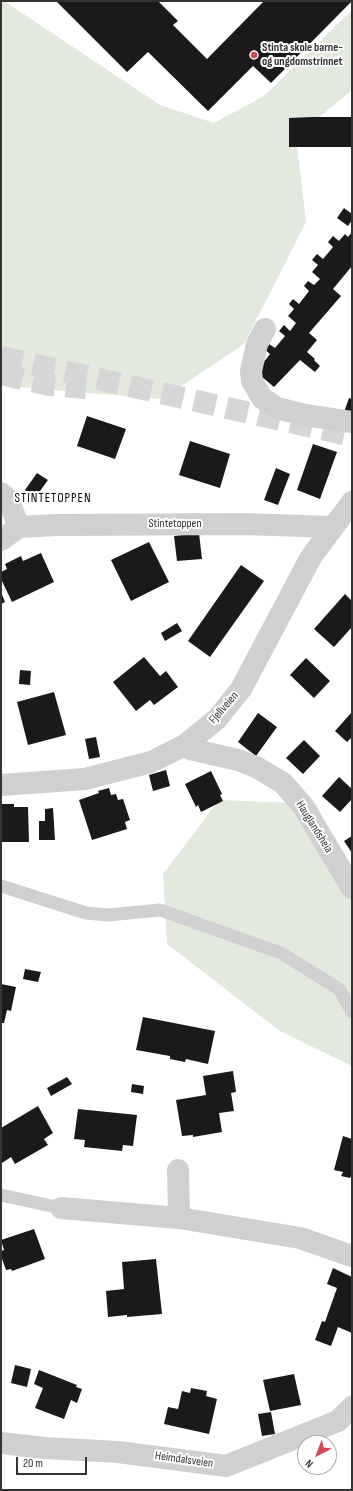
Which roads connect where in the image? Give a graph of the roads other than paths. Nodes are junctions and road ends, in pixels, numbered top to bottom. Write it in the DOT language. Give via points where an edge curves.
graph roads {
  1 [pos="265,329"];
  2 [pos="352,422"];
  3 [pos="1,493"];
  4 [pos="352,502"];
  5 [pos="19,527"];
  6 [pos="332,528"];
  7 [pos="1,540"];
  8 [pos="185,745"];
  9 [pos="1,785"];
  10 [pos="351,883"];
  11 [pos="1,886"];
  12 [pos="352,1012"];
  13 [pos="178,1170"];
  14 [pos="1,1195"];
  15 [pos="61,1208"];
  16 [pos="179,1218"];
  17 [pos="352,1256"];
  18 [pos="352,1407"];
  19 [pos="1,1443"];
  1 -- 2 [label="street" via="257,344 251,371 252,381 262,398 277,408 305,416"];
  3 -- 5 [label="street" via="8,499"];
  4 -- 6 [label="street, Fjellveien"];
  5 -- 6 [label="street, Stintetoppen" via="244,524"];
  5 -- 7 [label="street"];
  6 -- 8 [label="street, Fjellveien" via="312,557 241,689 217,719"];
  8 -- 9 [label="street, Fjellveien" via="151,762 85,779"];
  8 -- 10 [label="street, Hauglandsheia" via="190,749 238,760 283,783 303,806"];
  11 -- 12 [label="lane" via="86,913 108,915 160,910 281,953 339,989"];
  13 -- 16 [label="street"];
  14 -- 15 [label="lane"];
  15 -- 16 [label="street"];
  16 -- 17 [label="street" via="300,1238"];
  18 -- 19 [label="street, Heimdalsveien" via="338,1421 226,1466 118,1452"];
}
